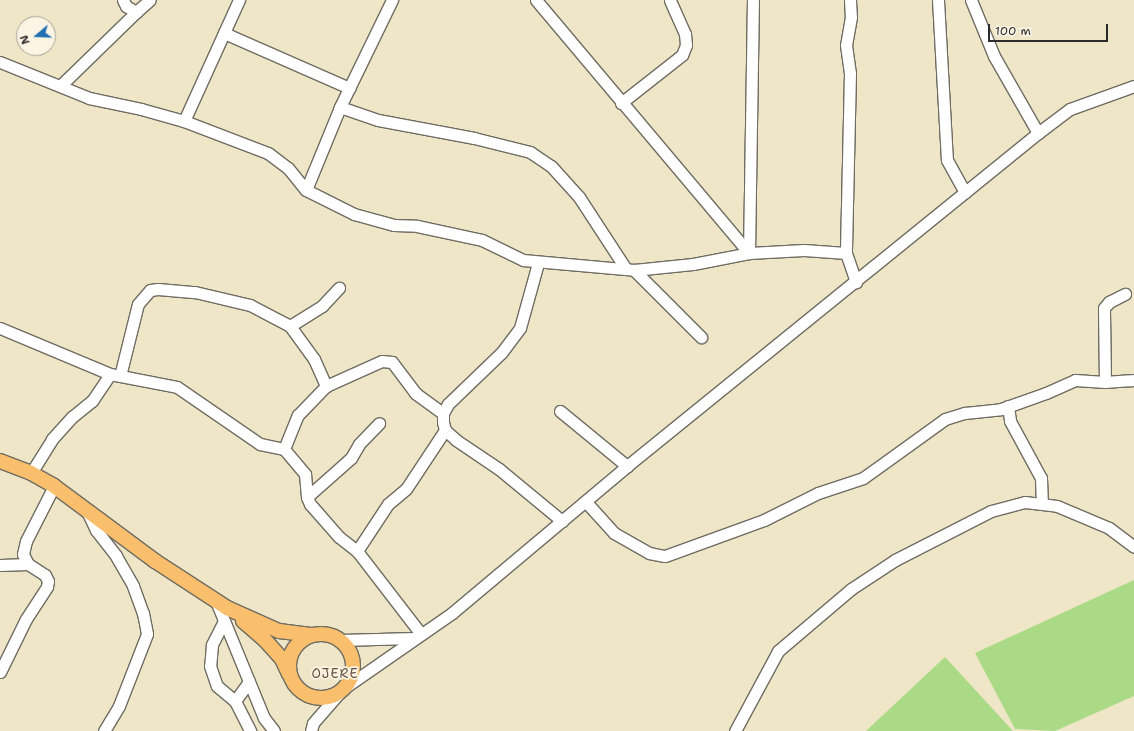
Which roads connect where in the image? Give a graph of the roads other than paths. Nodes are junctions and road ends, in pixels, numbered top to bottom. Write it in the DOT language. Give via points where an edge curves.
graph roads {
  1 [pos="123,0"];
  2 [pos="150,0"];
  3 [pos="239,0"];
  4 [pos="392,0"];
  5 [pos="536,0"];
  6 [pos="670,0"];
  7 [pos="753,0"];
  8 [pos="850,0"];
  9 [pos="938,0"];
  10 [pos="971,0"];
  11 [pos="136,12"];
  12 [pos="224,33"];
  13 [pos="0,62"];
  14 [pos="60,86"];
  15 [pos="1134,86"];
  16 [pos="349,88"];
  17 [pos="622,103"];
  18 [pos="340,107"];
  19 [pos="184,121"];
  20 [pos="1038,133"];
  21 [pos="306,190"];
  22 [pos="965,192"];
  23 [pos="749,253"];
  24 [pos="846,253"];
  25 [pos="538,263"];
  26 [pos="630,269"];
  27 [pos="856,282"];
  28 [pos="339,288"];
  29 [pos="1125,294"];
  30 [pos="290,326"];
  31 [pos="0,328"];
  32 [pos="701,337"];
  33 [pos="115,375"];
  34 [pos="1134,380"];
  35 [pos="1105,382"];
  36 [pos="326,386"];
  37 [pos="1008,406"];
  38 [pos="560,411"];
  39 [pos="443,413"];
  40 [pos="379,423"];
  41 [pos="446,430"];
  42 [pos="284,449"];
  43 [pos="0,461"];
  44 [pos="627,466"];
  45 [pos="31,473"];
  46 [pos="54,486"];
  47 [pos="307,497"];
  48 [pos="586,502"];
  49 [pos="1042,503"];
  50 [pos="87,511"];
  51 [pos="562,521"];
  52 [pos="1134,547"];
  53 [pos="357,551"];
  54 [pos="28,564"];
  55 [pos="0,566"];
  56 [pos="222,610"];
  57 [pos="311,635"];
  58 [pos="417,636"];
  59 [pos="340,640"];
  60 [pos="2,659"];
  61 [pos="0,672"];
  62 [pos="290,676"];
  63 [pos="249,682"];
  64 [pos="343,689"];
  65 [pos="235,701"];
  66 [pos="104,731"];
  67 [pos="250,731"];
  68 [pos="274,731"];
  69 [pos="311,731"];
  70 [pos="735,731"];
  1 -- 11 [label="street" via="126,6"];
  2 -- 11 [label="street"];
  3 -- 12 [label="street"];
  4 -- 16 [label="street"];
  5 -- 17 [label="street"];
  6 -- 17 [label="street" via="685,34 686,45 682,55"];
  7 -- 23 [label="street"];
  8 -- 24 [label="street" via="851,17 846,45 850,73"];
  9 -- 22 [label="street" via="947,160"];
  10 -- 20 [label="street" via="994,56"];
  11 -- 14 [label="street"];
  12 -- 16 [label="street"];
  12 -- 19 [label="street"];
  13 -- 14 [label="street"];
  14 -- 19 [label="street" via="89,98 141,108"];
  15 -- 20 [label="street" via="1070,109"];
  16 -- 18 [label="street"];
  17 -- 23 [label="street"];
  18 -- 21 [label="street"];
  18 -- 26 [label="street" via="378,120 474,138 530,152 551,166 579,197"];
  19 -- 21 [label="street" via="268,153 288,168"];
  20 -- 22 [label="street"];
  21 -- 25 [label="street" via="373,220 417,226 482,240 523,260"];
  22 -- 27 [label="street"];
  23 -- 24 [label="street" via="804,250"];
  23 -- 26 [label="street" via="692,264"];
  24 -- 27 [label="street"];
  25 -- 26 [label="street"];
  25 -- 39 [label="street" via="520,328 501,353 448,404"];
  26 -- 32 [label="street"];
  27 -- 44 [label="street"];
  28 -- 30 [label="street" via="322,306"];
  29 -- 35 [label="street" via="1109,302 1104,308"];
  30 -- 33 [label="street" via="250,305 224,298 195,292 150,290 142,296 134,313"];
  30 -- 36 [label="street" via="314,359"];
  31 -- 33 [label="street"];
  33 -- 42 [label="street" via="177,387 260,444"];
  33 -- 45 [label="street" via="92,401 57,433"];
  34 -- 35 [label="street"];
  35 -- 37 [label="street" via="1075,380"];
  36 -- 39 [label="street" via="389,360 415,393"];
  36 -- 42 [label="street" via="298,415"];
  37 -- 48 [label="street" via="945,419 863,478 818,493 764,520 665,556 649,553 614,533"];
  37 -- 49 [label="street" via="1010,421 1041,478"];
  38 -- 44 [label="street"];
  39 -- 41 [label="street"];
  40 -- 47 [label="street" via="359,444 352,458"];
  41 -- 51 [label="street" via="499,469"];
  41 -- 53 [label="street" via="406,489 388,504"];
  42 -- 47 [label="street" via="305,474"];
  43 -- 45 [label="main road"];
  44 -- 48 [label="street"];
  45 -- 46 [label="main road"];
  46 -- 50 [label="main road"];
  46 -- 54 [label="street" via="26,541 23,554"];
  47 -- 53 [label="street" via="321,518"];
  48 -- 51 [label="street"];
  49 -- 52 [label="street" via="1058,506 1109,528"];
  49 -- 70 [label="street" via="1025,502 992,511 895,560 851,588 778,651"];
  50 -- 56 [label="main road"];
  50 -- 66 [label="street" via="96,530 116,556 133,586 143,613 147,634 119,706"];
  51 -- 58 [label="street" via="452,613"];
  53 -- 58 [label="street"];
  54 -- 55 [label="street"];
  54 -- 60 [label="street" via="44,575 48,587"];
  56 -- 57 [label="main road" via="279,631"];
  56 -- 62 [label="main road" via="265,640 282,660"];
  56 -- 63 [label="street"];
  56 -- 65 [label="street" via="212,645 210,666 217,686"];
  57 -- 59 [label="main road" via="321,634"];
  57 -- 62 [label="main road" via="298,643 290,656"];
  58 -- 59 [label="street"];
  58 -- 64 [label="street"];
  59 -- 64 [label="main road" via="352,657 353,667"];
  60 -- 61 [label="street"];
  62 -- 64 [label="main road" via="294,685 310,697 325,698"];
  63 -- 65 [label="street"];
  63 -- 68 [label="street" via="264,718"];
  64 -- 69 [label="street" via="313,723"];
  65 -- 67 [label="street"];
}
